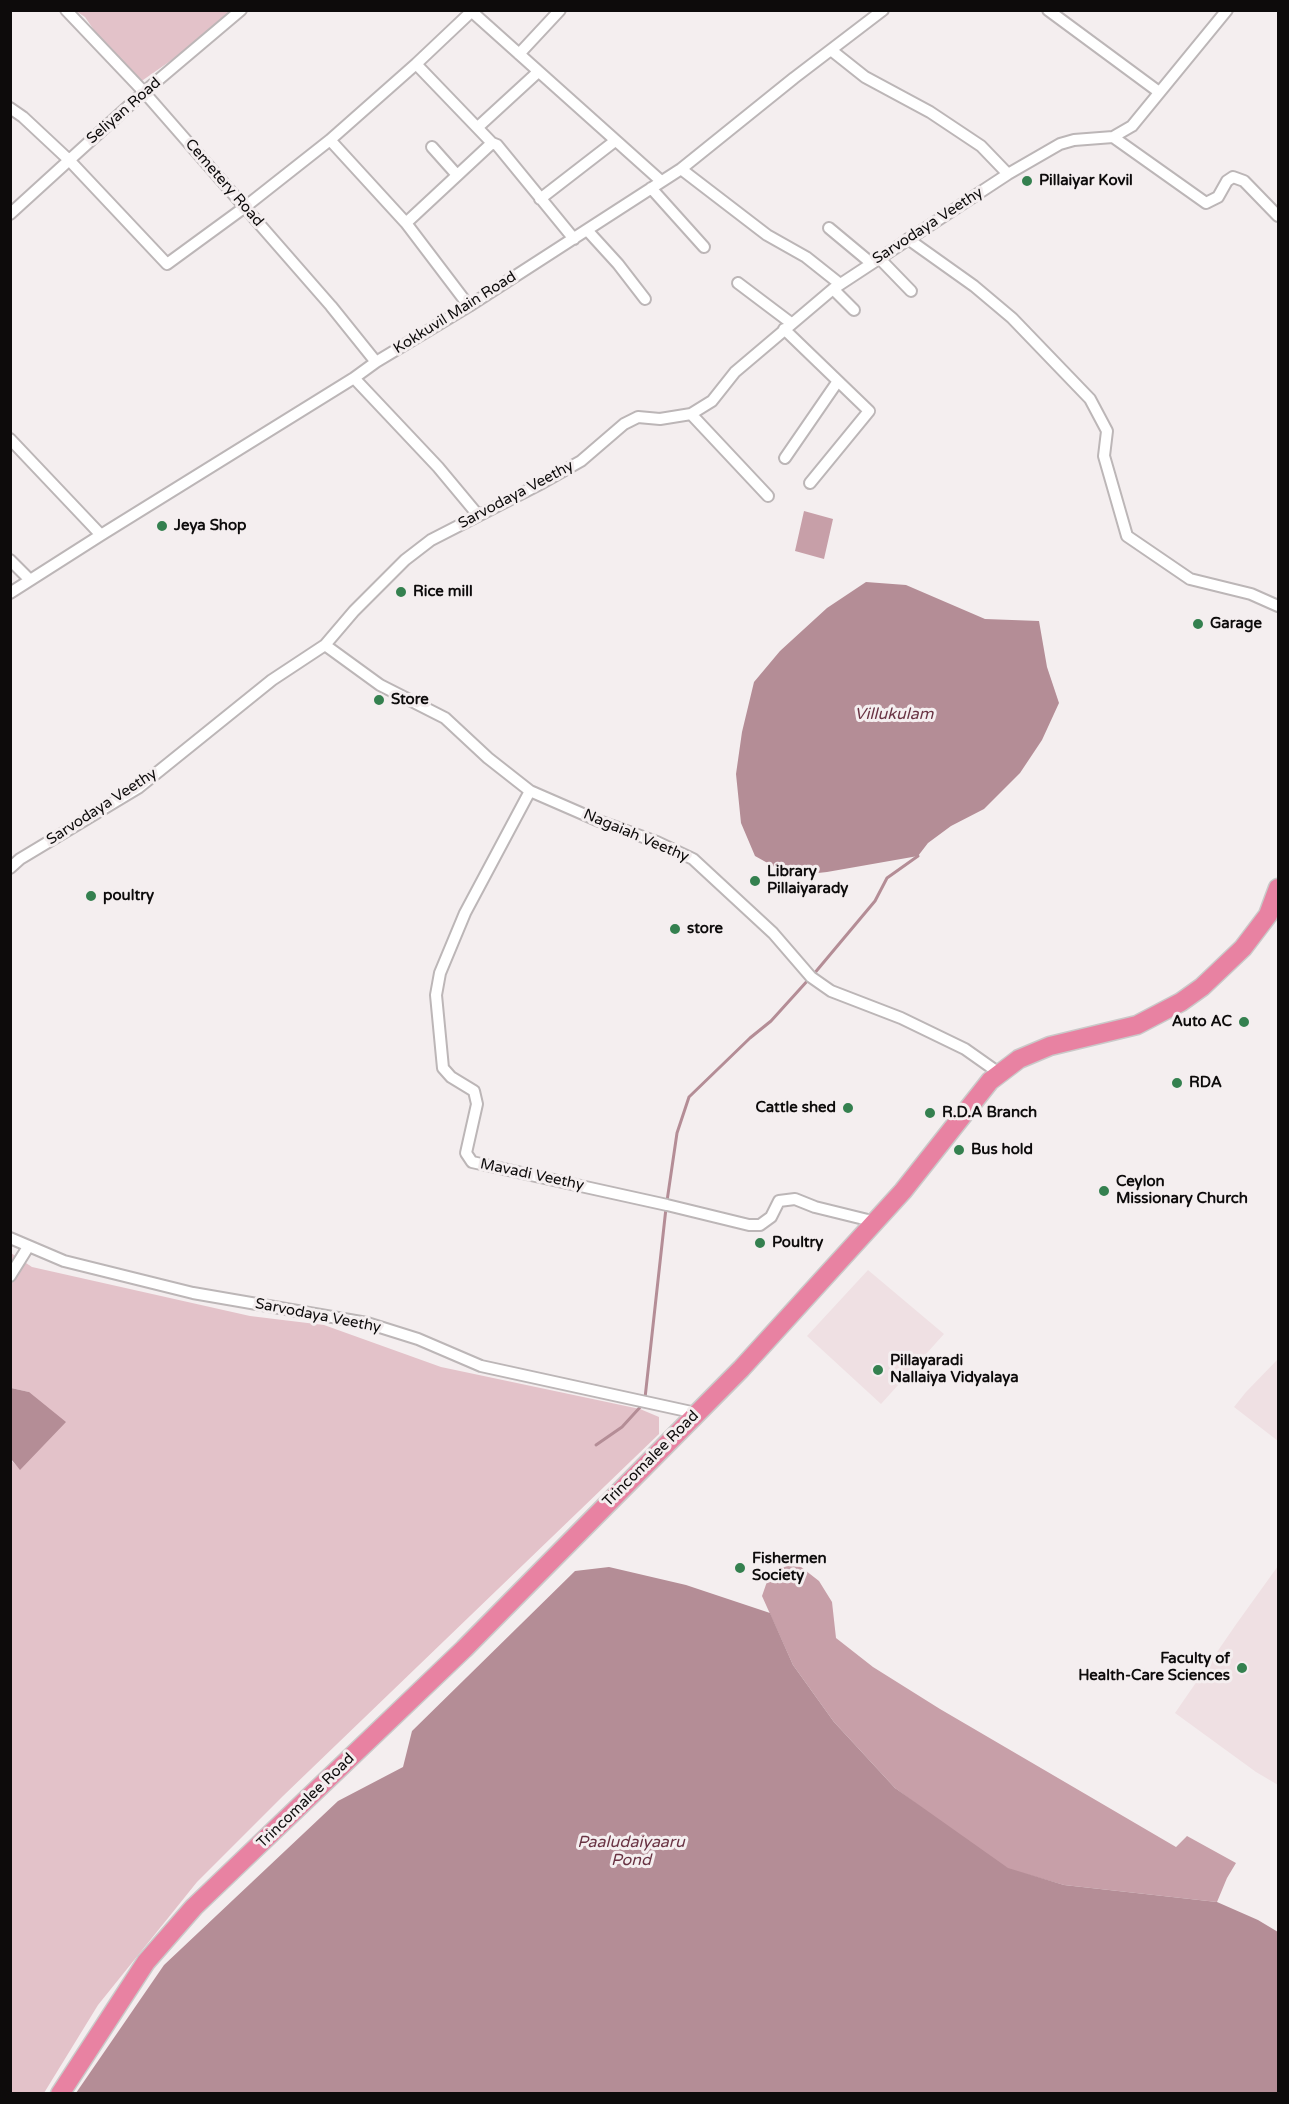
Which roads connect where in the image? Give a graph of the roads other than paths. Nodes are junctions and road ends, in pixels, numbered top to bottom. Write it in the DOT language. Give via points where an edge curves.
graph roads {
  1 [pos="66,10"];
  2 [pos="241,10"];
  3 [pos="560,10"];
  4 [pos="883,10"];
  5 [pos="1048,10"];
  6 [pos="1227,10"];
  7 [pos="470,11"];
  8 [pos="831,50"];
  9 [pos="519,54"];
  10 [pos="416,64"];
  11 [pos="538,72"];
  12 [pos="144,92"];
  13 [pos="1159,92"];
  14 [pos="10,108"];
  15 [pos="478,127"];
  16 [pos="1113,137"];
  17 [pos="330,140"];
  18 [pos="615,141"];
  19 [pos="492,143"];
  20 [pos="432,147"];
  21 [pos="69,160"];
  22 [pos="681,169"];
  23 [pos="1008,174"];
  24 [pos="457,175"];
  25 [pos="661,181"];
  26 [pos="651,188"];
  27 [pos="540,199"];
  28 [pos="245,207"];
  29 [pos="10,214"];
  30 [pos="1278,216"];
  31 [pos="406,223"];
  32 [pos="829,228"];
  33 [pos="587,230"];
  34 [pos="574,239"];
  35 [pos="908,239"];
  36 [pos="704,247"];
  37 [pos="875,261"];
  38 [pos="738,283"];
  39 [pos="836,286"];
  40 [pos="911,291"];
  41 [pos="645,299"];
  42 [pos="469,306"];
  43 [pos="854,310"];
  44 [pos="787,326"];
  45 [pos="376,362"];
  46 [pos="354,378"];
  47 [pos="838,381"];
  48 [pos="691,414"];
  49 [pos="10,439"];
  50 [pos="785,458"];
  51 [pos="810,483"];
  52 [pos="768,496"];
  53 [pos="478,515"];
  54 [pos="100,535"];
  55 [pos="10,560"];
  56 [pos="30,580"];
  57 [pos="10,593"];
  58 [pos="1278,606"];
  59 [pos="325,645"];
  60 [pos="530,791"];
  61 [pos="10,868"];
  62 [pos="1278,888"];
  63 [pos="999,1073"];
  64 [pos="876,1222"];
  65 [pos="10,1238"];
  66 [pos="28,1246"];
  67 [pos="10,1276"];
  68 [pos="696,1413"];
  69 [pos="60,2094"];
  1 -- 12 [label="street, Cemetery Road"];
  2 -- 12 [label="street, Seliyan Road"];
  3 -- 9 [label="street"];
  4 -- 8 [label="street, Kokkuvil Main Road"];
  5 -- 13 [label="street"];
  6 -- 13 [label="street"];
  7 -- 9 [label="street"];
  7 -- 10 [label="street"];
  8 -- 22 [label="street, Kokkuvil Main Road"];
  8 -- 23 [label="street" via="865,77 930,112 981,146"];
  9 -- 11 [label="street"];
  10 -- 15 [label="street"];
  10 -- 17 [label="street"];
  11 -- 15 [label="street"];
  11 -- 18 [label="street"];
  12 -- 21 [label="street, Seliyan Road"];
  12 -- 28 [label="street, Cemetery Road"];
  13 -- 16 [label="street" via="1132,126"];
  14 -- 21 [label="street"];
  15 -- 19 [label="street"];
  16 -- 23 [label="street, Sarvodaya Veethy" via="1060,144"];
  16 -- 30 [label="street" via="1206,203 1218,197 1233,177 1244,181"];
  17 -- 28 [label="street"];
  17 -- 31 [label="street"];
  18 -- 25 [label="street"];
  18 -- 27 [label="street"];
  19 -- 24 [label="street"];
  19 -- 27 [label="street"];
  20 -- 24 [label="street"];
  21 -- 28 [label="street" via="167,264"];
  21 -- 29 [label="street, Seliyan Road"];
  22 -- 25 [label="street, Kokkuvil Main Road"];
  22 -- 39 [label="street" via="767,235 807,256"];
  23 -- 35 [label="street, Sarvodaya Veethy"];
  24 -- 31 [label="street"];
  25 -- 26 [label="street, Kokkuvil Main Road"];
  26 -- 33 [label="street, Kokkuvil Main Road"];
  26 -- 36 [label="street"];
  27 -- 34 [label="street"];
  28 -- 45 [label="street, Cemetery Road"];
  31 -- 42 [label="street"];
  32 -- 37 [label="street"];
  33 -- 34 [label="street, Kokkuvil Main Road"];
  33 -- 41 [label="street"];
  34 -- 42 [label="street, Kokkuvil Main Road"];
  35 -- 37 [label="street, Sarvodaya Veethy"];
  35 -- 58 [label="street" via="1012,318 1090,399 1107,431 1104,456 1127,536 1190,579 1251,594"];
  37 -- 39 [label="street, Sarvodaya Veethy"];
  37 -- 40 [label="street"];
  38 -- 44 [label="street"];
  39 -- 43 [label="street"];
  39 -- 44 [label="street, Sarvodaya Veethy"];
  42 -- 45 [label="street, Kokkuvil Main Road"];
  44 -- 47 [label="street"];
  44 -- 48 [label="street, Sarvodaya Veethy" via="735,372 712,401"];
  45 -- 46 [label="street, Kokkuvil Main Road"];
  46 -- 53 [label="street" via="438,466"];
  46 -- 54 [label="street, Kokkuvil Main Road"];
  47 -- 50 [label="street"];
  47 -- 51 [label="street" via="869,411"];
  48 -- 52 [label="street"];
  48 -- 53 [label="street, Sarvodaya Veethy" via="660,419 638,417 580,461"];
  49 -- 54 [label="street"];
  53 -- 59 [label="street, Sarvodaya Veethy" via="431,540 405,560"];
  54 -- 56 [label="street, Kokkuvil Main Road"];
  55 -- 56 [label="street"];
  56 -- 57 [label="street, Kokkuvil Main Road"];
  59 -- 60 [label="street, Nagaiah Veethy" via="380,685 446,718"];
  59 -- 61 [label="street, Sarvodaya Veethy" via="272,680 138,788"];
  60 -- 63 [label="street, Nagaiah Veethy" via="693,860 773,933 811,977 831,991 901,1018 965,1049"];
  60 -- 64 [label="street, Mavadi Veethy" via="465,913 440,973 436,995 443,1068 474,1091 477,1104 466,1154 472,1162 749,1226 760,1225 771,1217 779,1201 795,1199"];
  62 -- 63 [label="highway, Trincomalee Road" via="1268,915 1243,948 1203,987 1181,1002 1137,1025 1029,1054"];
  63 -- 64 [label="highway, Trincomalee Road"];
  64 -- 68 [label="highway, Trincomalee Road"];
  65 -- 66 [label="street, Sarvodaya Veethy"];
  66 -- 67 [label="street"];
  66 -- 68 [label="street, Sarvodaya Veethy" via="64,1261 193,1293 367,1323 418,1339 481,1366"];
  68 -- 69 [label="highway, Trincomalee Road" via="464,1649 194,1907 146,1962"];
}
